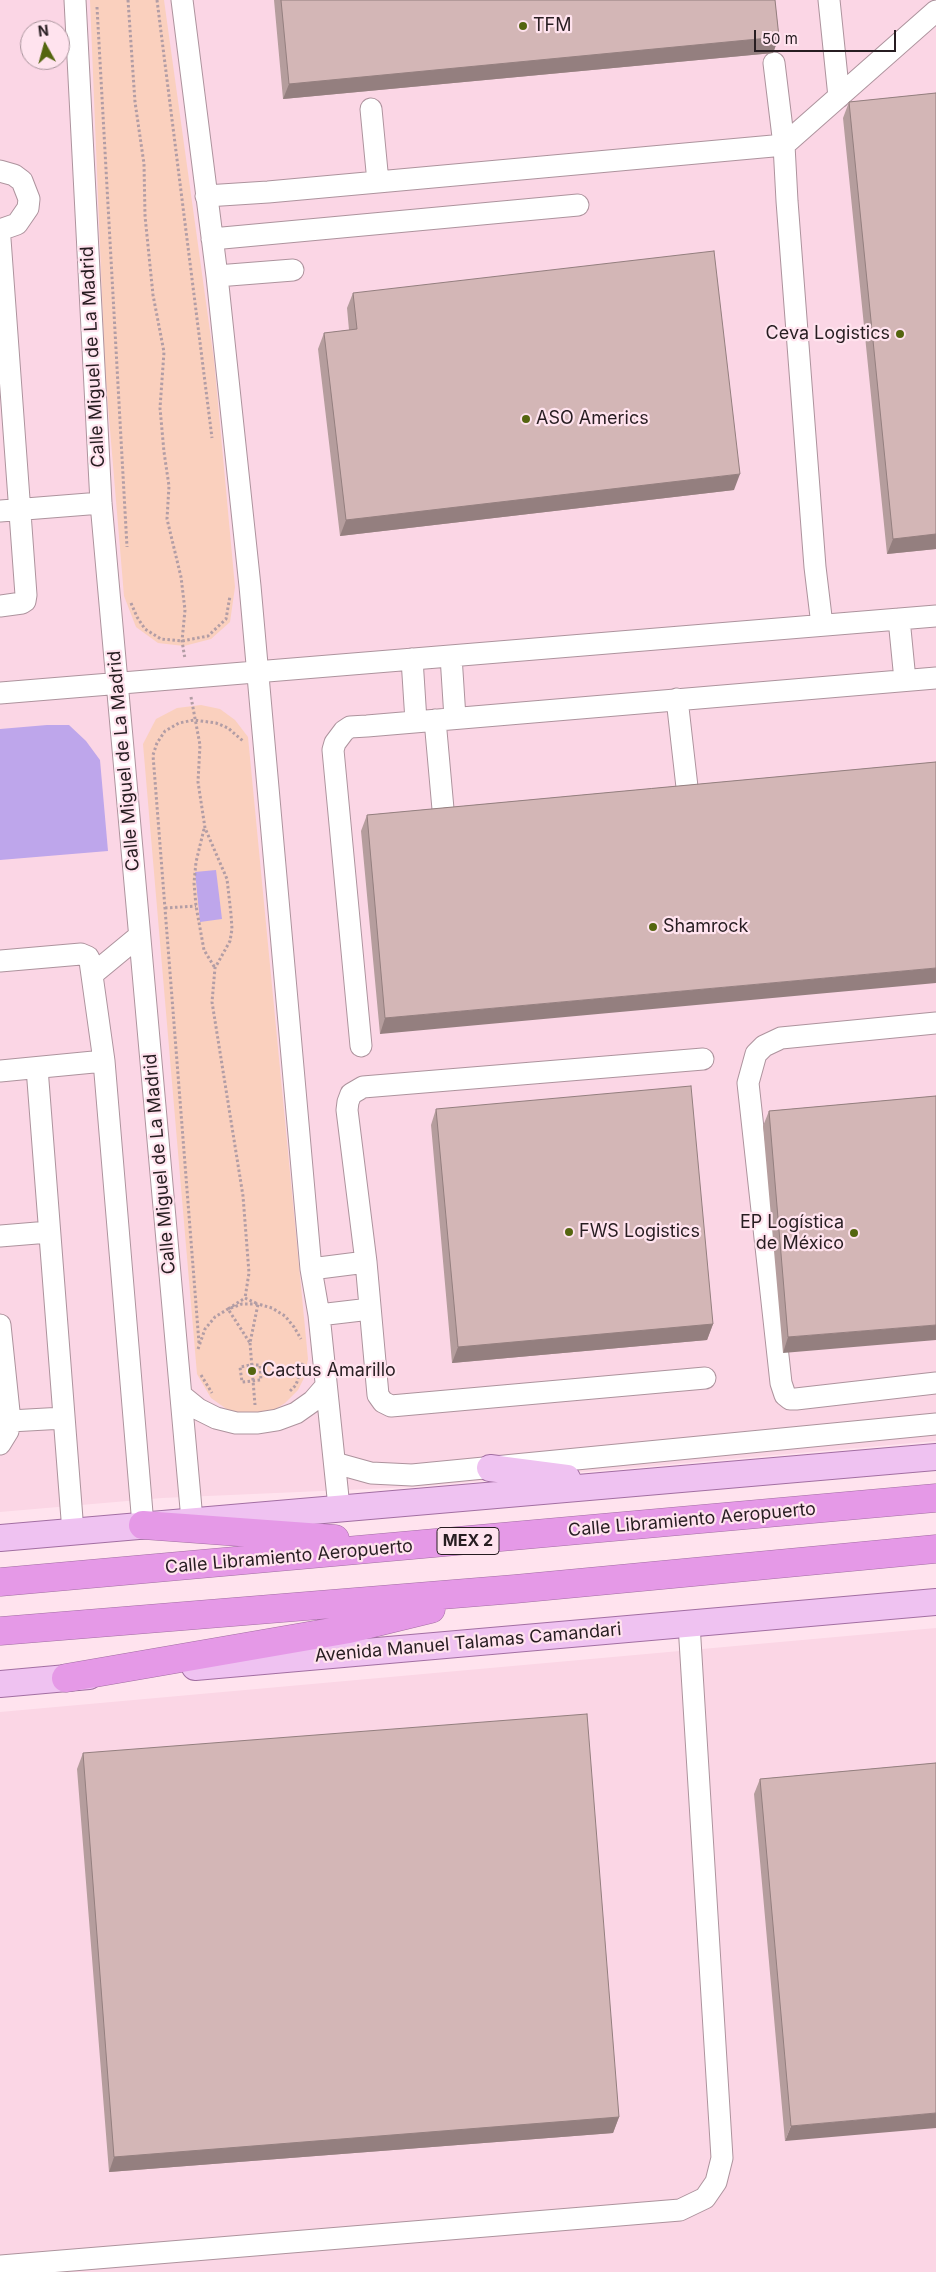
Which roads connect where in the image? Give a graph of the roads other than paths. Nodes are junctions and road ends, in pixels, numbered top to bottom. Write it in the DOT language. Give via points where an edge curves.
graph roads {
  1 [pos="75,0"];
  2 [pos="182,0"];
  3 [pos="829,0"];
  4 [pos="936,11"];
  5 [pos="774,64"];
  6 [pos="839,97"];
  7 [pos="371,109"];
  8 [pos="784,144"];
  9 [pos="0,171"];
  10 [pos="378,182"];
  11 [pos="206,196"];
  12 [pos="578,205"];
  13 [pos="0,230"];
  14 [pos="0,239"];
  15 [pos="212,239"];
  16 [pos="294,270"];
  17 [pos="217,276"];
  18 [pos="100,503"];
  19 [pos="10,510"];
  20 [pos="0,606"];
  21 [pos="936,616"];
  22 [pos="899,619"];
  23 [pos="822,625"];
  24 [pos="451,656"];
  25 [pos="412,659"];
  26 [pos="259,672"];
  27 [pos="936,678"];
  28 [pos="905,680"];
  29 [pos="117,683"];
  30 [pos="0,693"];
  31 [pos="677,699"];
  32 [pos="436,720"];
  33 [pos="687,787"];
  34 [pos="443,809"];
  35 [pos="139,936"];
  36 [pos="0,961"];
  37 [pos="93,974"];
  38 [pos="936,1023"];
  39 [pos="361,1046"];
  40 [pos="702,1059"];
  41 [pos="104,1061"];
  42 [pos="37,1068"];
  43 [pos="0,1071"];
  44 [pos="49,1232"];
  45 [pos="0,1236"];
  46 [pos="366,1262"];
  47 [pos="311,1269"];
  48 [pos="370,1309"];
  49 [pos="318,1315"];
  50 [pos="0,1325"];
  51 [pos="705,1378"];
  52 [pos="936,1383"];
  53 [pos="326,1386"];
  54 [pos="182,1396"];
  55 [pos="64,1418"];
  56 [pos="10,1420"];
  57 [pos="936,1424"];
  58 [pos="0,1444"];
  59 [pos="936,1457"];
  60 [pos="334,1463"];
  61 [pos="490,1468"];
  62 [pos="635,1484"];
  63 [pos="936,1498"];
  64 [pos="339,1507"];
  65 [pos="192,1520"];
  66 [pos="143,1525"];
  67 [pos="73,1532"];
  68 [pos="0,1538"];
  69 [pos="419,1545"];
  70 [pos="936,1549"];
  71 [pos="0,1582"];
  72 [pos="515,1589"];
  73 [pos="936,1602"];
  74 [pos="689,1624"];
  75 [pos="0,1631"];
  76 [pos="66,1678"];
  77 [pos="0,1684"];
  78 [pos="0,2266"];
  1 -- 18 [label="street, Calle Miguel de La Madrid"];
  2 -- 11 [label="street"];
  3 -- 6 [label="street"];
  4 -- 6 [label="street"];
  5 -- 8 [label="street"];
  6 -- 8 [label="street"];
  7 -- 10 [label="street"];
  8 -- 10 [label="street"];
  8 -- 23 [label="street"];
  9 -- 13 [label="street" via="22,181 29,198 28,208 17,224"];
  10 -- 11 [label="street"];
  11 -- 15 [label="street"];
  12 -- 15 [label="street"];
  14 -- 19 [label="street"];
  15 -- 17 [label="street"];
  16 -- 17 [label="street"];
  17 -- 26 [label="street"];
  18 -- 19 [label="street"];
  18 -- 29 [label="street, Calle Miguel de La Madrid"];
  19 -- 20 [label="street" via="26,600 22,604"];
  21 -- 22 [label="street"];
  22 -- 23 [label="street"];
  22 -- 28 [label="street"];
  23 -- 24 [label="street"];
  24 -- 25 [label="street"];
  24 -- 32 [label="street"];
  25 -- 26 [label="street"];
  25 -- 32 [label="street"];
  26 -- 29 [label="street"];
  26 -- 47 [label="street"];
  27 -- 28 [label="street"];
  28 -- 31 [label="street"];
  29 -- 30 [label="street"];
  29 -- 35 [label="street, Calle Miguel de La Madrid"];
  31 -- 32 [label="street"];
  31 -- 33 [label="street"];
  32 -- 34 [label="street"];
  32 -- 39 [label="street" via="350,728 339,736 333,750"];
  35 -- 37 [label="street"];
  35 -- 54 [label="street, Calle Miguel de La Madrid"];
  36 -- 37 [label="street" via="81,954 88,957"];
  37 -- 41 [label="street"];
  38 -- 52 [label="street" via="781,1038 756,1054 748,1083 781,1383 786,1396 796,1399"];
  40 -- 46 [label="street" via="373,1086 357,1090 348,1102 347,1110"];
  41 -- 42 [label="street"];
  41 -- 66 [label="street"];
  42 -- 43 [label="street"];
  42 -- 44 [label="street"];
  44 -- 45 [label="street"];
  44 -- 55 [label="street"];
  46 -- 47 [label="street"];
  46 -- 48 [label="street"];
  47 -- 49 [label="street"];
  48 -- 49 [label="street"];
  48 -- 51 [label="street" via="378,1395 391,1406"];
  49 -- 53 [label="street"];
  50 -- 56 [label="street"];
  53 -- 54 [label="street" via="296,1413 258,1423 236,1423 216,1418"];
  53 -- 60 [label="street"];
  54 -- 65 [label="street, Calle Miguel de La Madrid"];
  55 -- 56 [label="street"];
  55 -- 67 [label="street"];
  56 -- 58 [label="street"];
  57 -- 61 [label="street"];
  59 -- 62 [label="main road"];
  60 -- 61 [label="street" via="371,1473 412,1475"];
  60 -- 64 [label="street"];
  61 -- 62 [label="main road"];
  62 -- 64 [label="main road"];
  63 -- 69 [label="highway, Calle Libramiento Aeropuerto / MEX 2"];
  64 -- 65 [label="main road"];
  65 -- 66 [label="main road"];
  66 -- 67 [label="main road"];
  66 -- 69 [label="highway"];
  67 -- 68 [label="main road"];
  69 -- 71 [label="highway, Calle Libramiento Aeropuerto / MEX 2"];
  70 -- 72 [label="highway"];
  72 -- 75 [label="highway"];
  72 -- 76 [label="highway" via="349,1629"];
  73 -- 74 [label="main road, Avenida Manuel Talamas Camandari"];
  74 -- 76 [label="main road, Avenida Manuel Talamas Camandari"];
  74 -- 78 [label="street" via="722,2158 716,2182 705,2198 680,2210"];
  76 -- 77 [label="main road, Avenida Manuel Talamas Camandari"];
}
